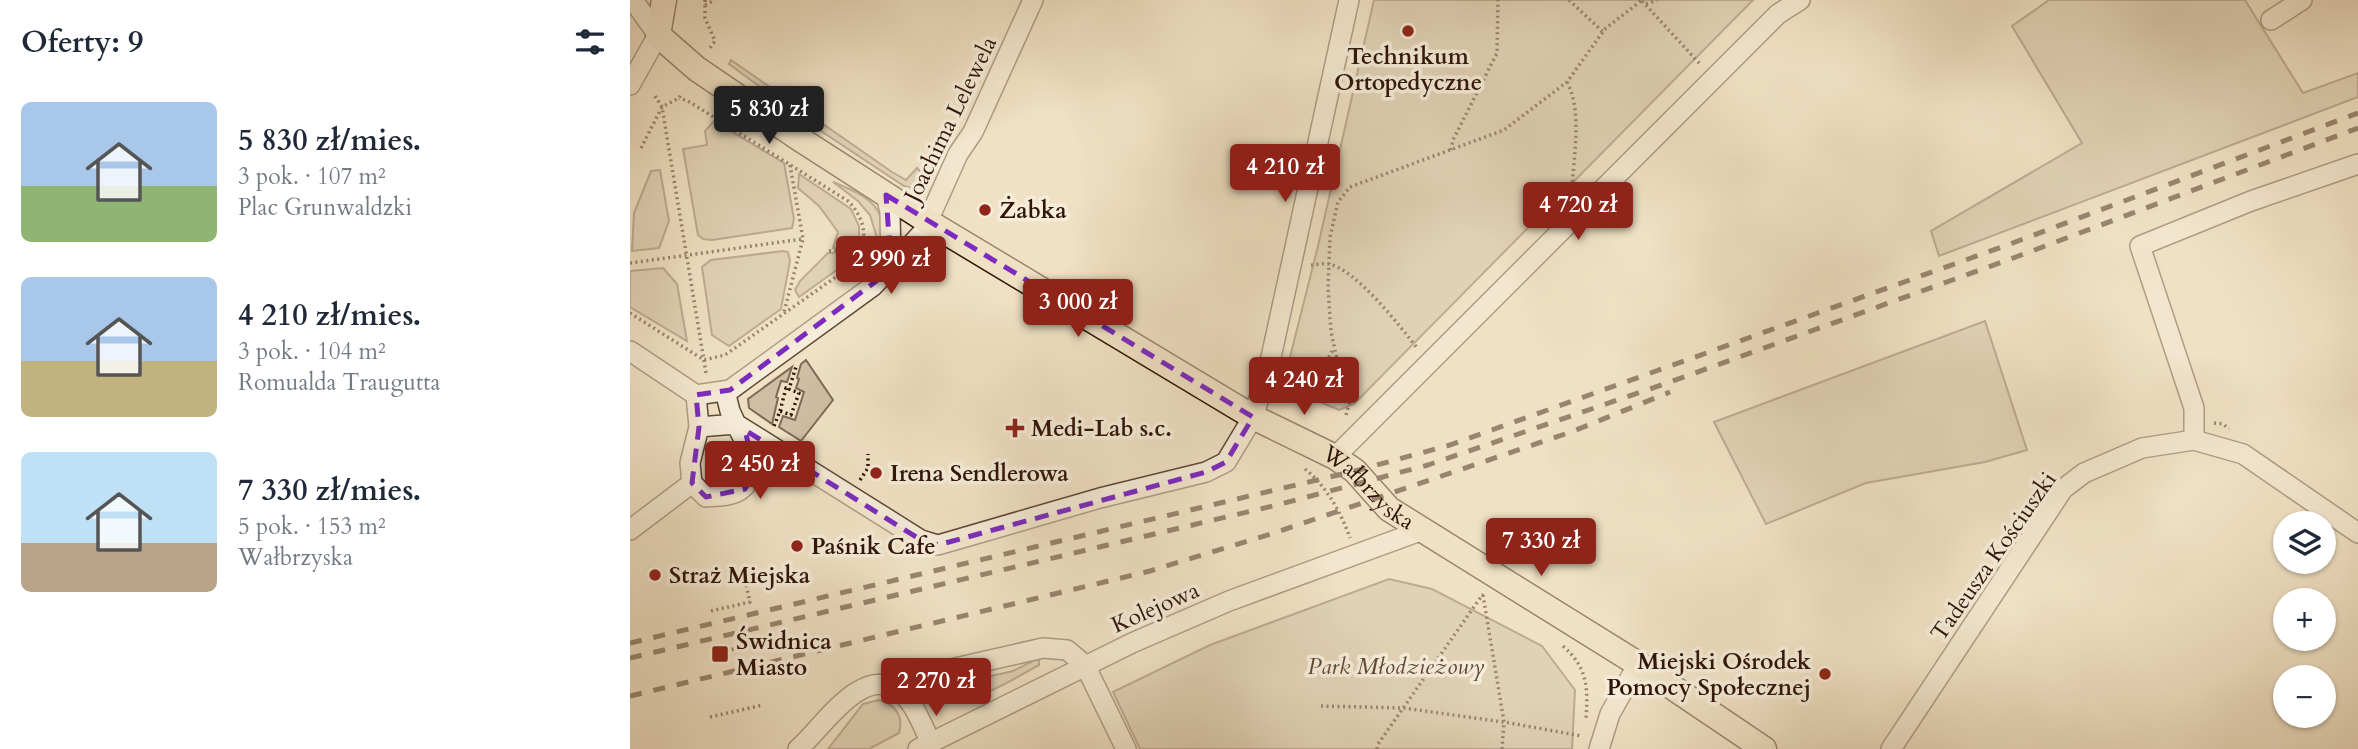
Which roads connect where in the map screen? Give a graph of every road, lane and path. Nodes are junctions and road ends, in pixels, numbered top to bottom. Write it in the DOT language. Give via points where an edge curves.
graph roads {
  1 [pos="633,0"];
  2 [pos="664,0"];
  3 [pos="715,0"];
  4 [pos="1034,0"];
  5 [pos="1349,0"];
  6 [pos="1498,0"];
  7 [pos="1569,0"];
  8 [pos="1657,0"];
  9 [pos="1800,0"];
  10 [pos="2302,0"];
  11 [pos="1643,1"];
  12 [pos="1635,2"];
  13 [pos="705,3"];
  14 [pos="2271,20"];
  15 [pos="1603,32"];
  16 [pos="658,35"];
  17 [pos="710,48"];
  18 [pos="1700,64"];
  19 [pos="1567,82"];
  20 [pos="630,85"];
  21 [pos="682,93"];
  22 [pos="655,96"];
  23 [pos="679,98"];
  24 [pos="662,107"];
  25 [pos="641,148"];
  26 [pos="1451,149"];
  27 [pos="790,164"];
  28 [pos="2358,164"];
  29 [pos="1572,194"];
  30 [pos="886,195"];
  31 [pos="927,221"];
  32 [pos="803,239"];
  33 [pos="862,248"];
  34 [pos="829,251"];
  35 [pos="687,255"];
  36 [pos="630,263"];
  37 [pos="891,264"];
  38 [pos="1329,264"];
  39 [pos="1301,266"];
  40 [pos="630,313"];
  41 [pos="783,314"];
  42 [pos="1334,347"];
  43 [pos="1417,348"];
  44 [pos="630,351"];
  45 [pos="800,356"];
  46 [pos="704,360"];
  47 [pos="789,389"];
  48 [pos="709,391"];
  49 [pos="1305,407"];
  50 [pos="780,411"];
  51 [pos="1346,415"];
  52 [pos="1252,417"];
  53 [pos="736,424"];
  54 [pos="699,427"];
  55 [pos="774,428"];
  56 [pos="2194,440"];
  57 [pos="868,454"];
  58 [pos="1335,457"];
  59 [pos="1301,466"];
  60 [pos="692,482"];
  61 [pos="859,482"];
  62 [pos="630,530"];
  63 [pos="1420,531"];
  64 [pos="2358,533"];
  65 [pos="1351,539"];
  66 [pos="744,576"];
  67 [pos="1483,594"];
  68 [pos="1493,600"];
  69 [pos="711,611"];
  70 [pos="1562,645"];
  71 [pos="746,646"];
  72 [pos="721,652"];
  73 [pos="1638,664"];
  74 [pos="1085,665"];
  75 [pos="900,692"];
  76 [pos="763,705"];
  77 [pos="1321,706"];
  78 [pos="1403,708"];
  79 [pos="710,717"];
  80 [pos="1504,722"];
  81 [pos="1590,743"];
  82 [pos="925,746"];
  83 [pos="798,749"];
  84 [pos="1126,749"];
  85 [pos="1377,749"];
  86 [pos="1502,749"];
  87 [pos="1764,749"];
  88 [pos="1891,749"];
  1 -- 16 [label="street"];
  2 -- 16 [label="main road"];
  3 -- 13 [label="path"];
  4 -- 31 [label="street, Joachima Lelewela"];
  5 -- 52 [label="street" via="1268,371"];
  6 -- 26 [label="path" via="1497,53"];
  7 -- 15 [label="path"];
  8 -- 11 [label="path"];
  9 -- 58 [label="street" via="1748,43"];
  10 -- 14 [label="street"];
  11 -- 12 [label="path"];
  11 -- 18 [label="path"];
  12 -- 15 [label="path"];
  13 -- 17 [label="path" via="705,18 715,41"];
  15 -- 19 [label="path"];
  16 -- 20 [label="street"];
  16 -- 30 [label="main road, Wałbrzyska" via="697,69"];
  19 -- 26 [label="path" via="1504,130"];
  19 -- 29 [label="path" via="1575,114"];
  21 -- 23 [label="path"];
  22 -- 24 [label="path"];
  23 -- 24 [label="path"];
  23 -- 27 [label="path"];
  24 -- 25 [label="path"];
  24 -- 35 [label="path"];
  26 -- 38 [label="path" via="1350,187 1338,202"];
  27 -- 32 [label="path"];
  27 -- 33 [label="path" via="858,211 864,223"];
  28 -- 56 [label="street" via="2140,246 2194,408"];
  30 -- 31 [label="main road, Wałbrzyska"];
  30 -- 37 [label="street"];
  31 -- 37 [label="street, Joachima Lelewela"];
  31 -- 52 [label="main road, Wałbrzyska"];
  32 -- 35 [label="path"];
  32 -- 41 [label="path"];
  33 -- 34 [label="path"];
  33 -- 41 [label="path" via="850,267"];
  35 -- 36 [label="path"];
  35 -- 46 [label="path"];
  37 -- 48 [label="street, Joachima Lelewela" via="873,286 730,390"];
  38 -- 39 [label="path"];
  38 -- 42 [label="path"];
  38 -- 43 [label="path" via="1350,275 1394,317"];
  40 -- 46 [label="path"];
  41 -- 46 [label="path" via="725,355"];
  42 -- 49 [label="path"];
  42 -- 51 [label="path" via="1350,401"];
  44 -- 48 [label="street"];
  45 -- 47 [label="path"];
  46 -- 48 [label="path"];
  47 -- 50 [label="path"];
  47 -- 50 [label="path" via="799,393 791,415"];
  48 -- 53 [label="street" via="730,411"];
  48 -- 54 [label="street"];
  50 -- 55 [label="path"];
  52 -- 53 [label="street" via="1226,463 938,545 921,540"];
  52 -- 58 [label="main road, Wałbrzyska"];
  53 -- 54 [label="street"];
  53 -- 60 [label="street" via="755,472 745,489 706,497"];
  54 -- 60 [label="street" via="690,463"];
  56 -- 64 [label="street, Tadeusza Kościuszki" via="2243,454"];
  56 -- 88 [label="street, Tadeusza Kościuszki" via="2142,448 2084,473 2063,489"];
  57 -- 61 [label="path" via="868,468"];
  58 -- 63 [label="main road, Wałbrzyska" via="1355,471 1389,509"];
  59 -- 65 [label="path" via="1318,480"];
  60 -- 62 [label="street"];
  63 -- 73 [label="main road, Wałbrzyska"];
  63 -- 74 [label="street, Kolejowa" via="1229,601"];
  66 -- 69 [label="path" via="750,602"];
  67 -- 68 [label="path"];
  67 -- 78 [label="path"];
  67 -- 80 [label="path"];
  70 -- 81 [label="path" via="1587,680"];
  71 -- 72 [label="path"];
  73 -- 81 [label="street"];
  73 -- 87 [label="main road, Wałbrzyska"];
  74 -- 75 [label="street" via="1067,650 1043,648 920,676"];
  74 -- 82 [label="street, Kolejowa"];
  74 -- 84 [label="street"];
  75 -- 82 [label="street" via="912,707"];
  75 -- 83 [label="street" via="886,685 858,689"];
  76 -- 79 [label="path"];
  77 -- 78 [label="path"];
  78 -- 80 [label="path"];
  78 -- 85 [label="path"];
  80 -- 81 [label="path"];
  80 -- 86 [label="path"];
}
